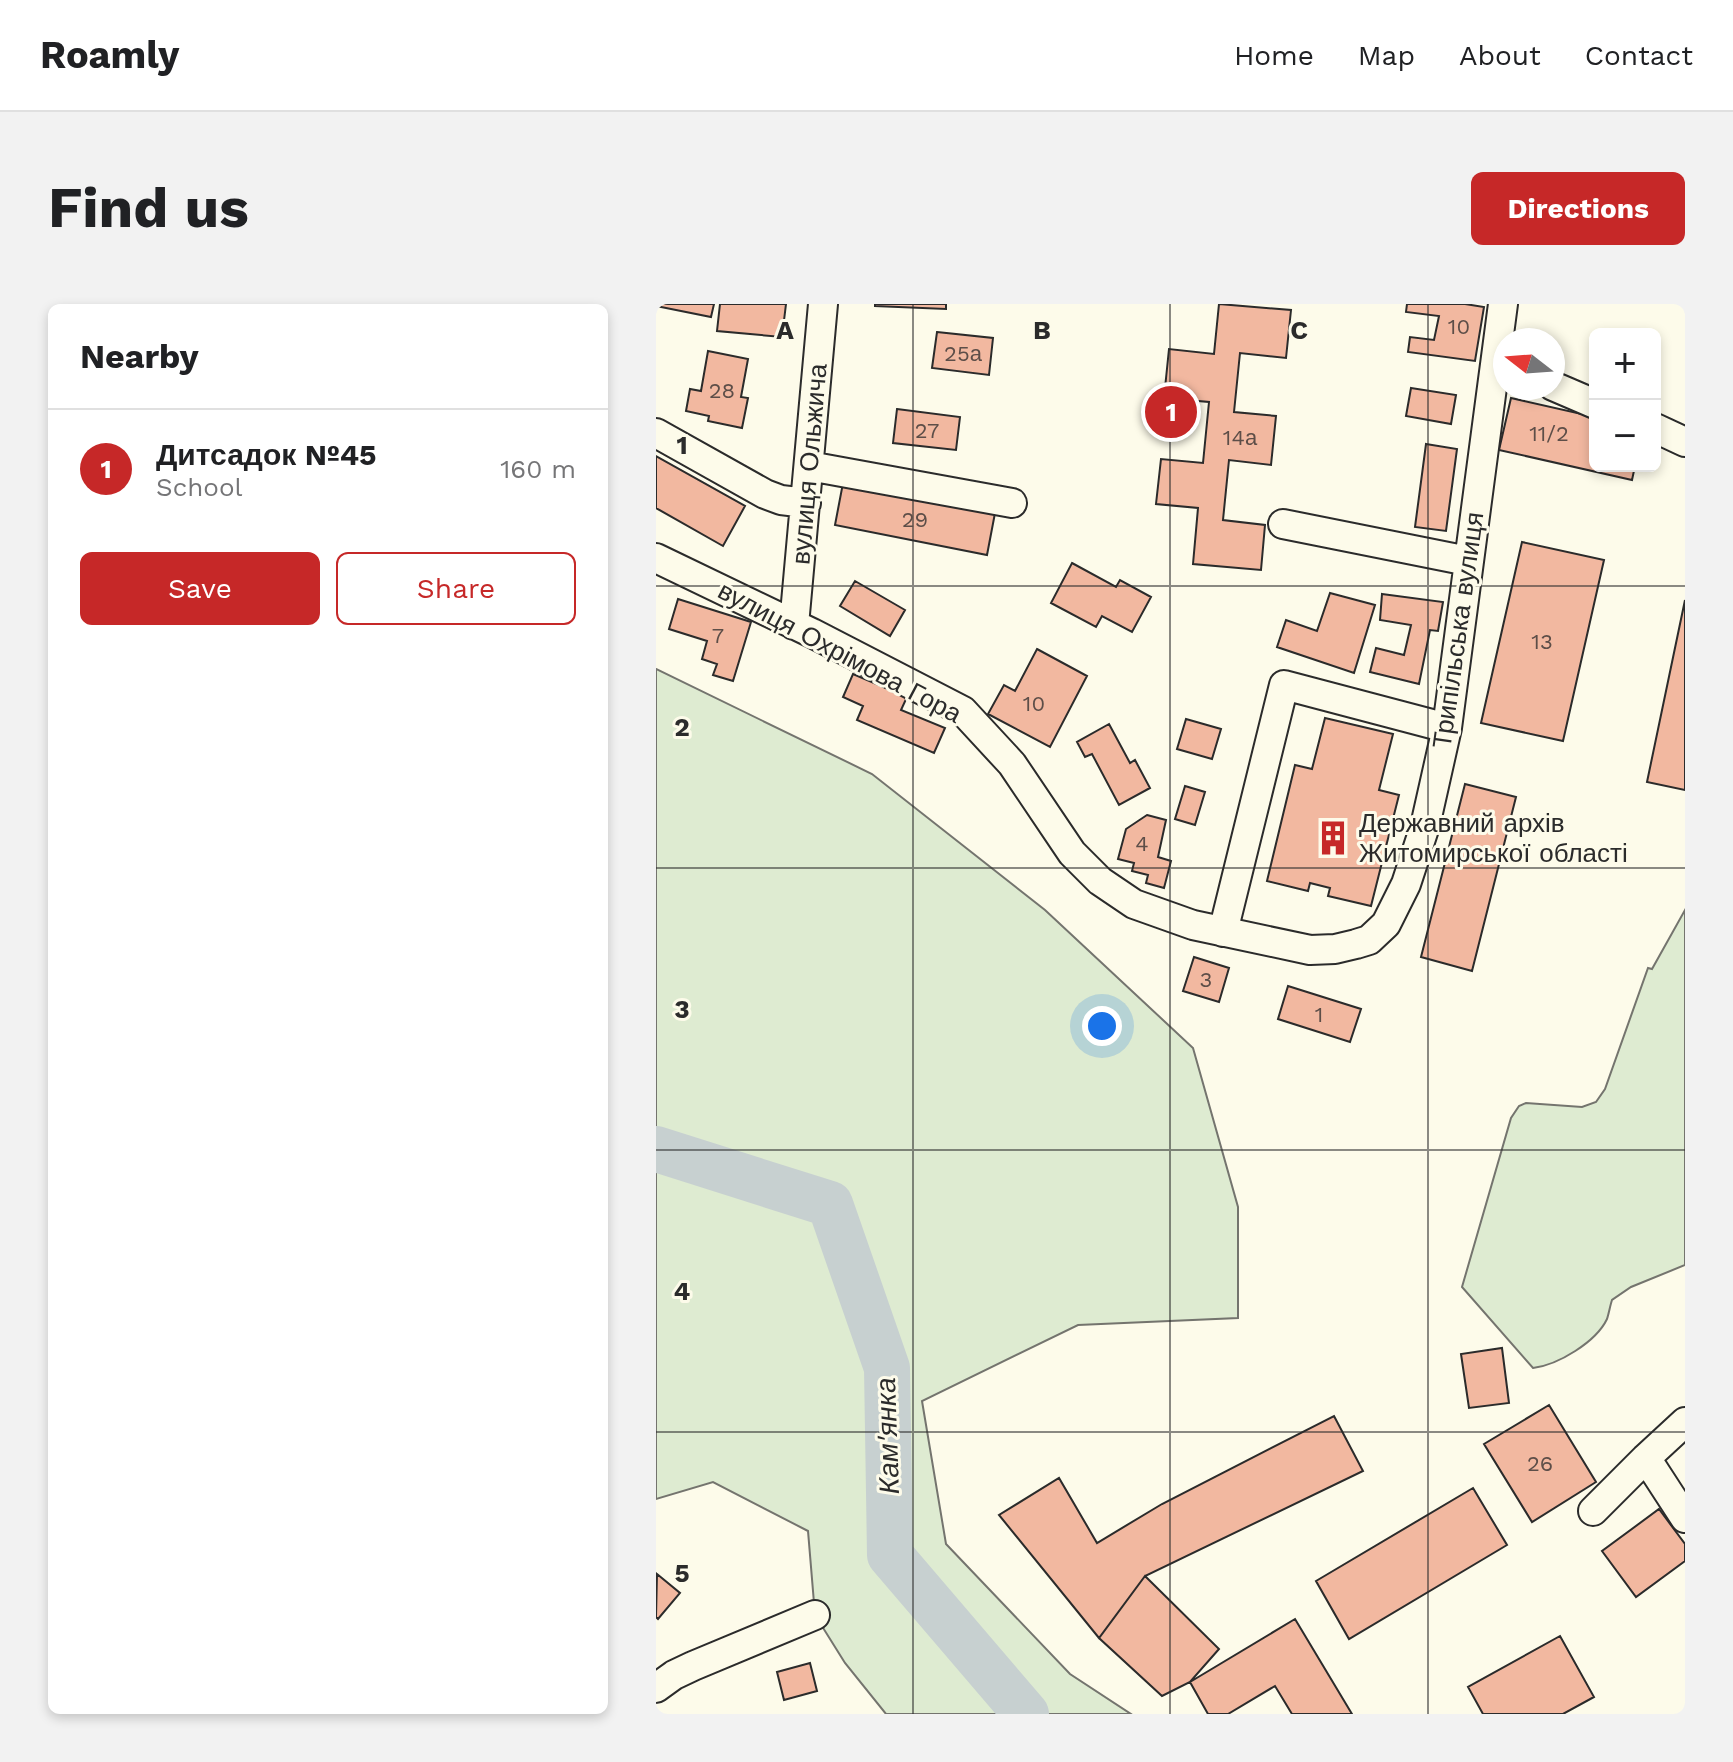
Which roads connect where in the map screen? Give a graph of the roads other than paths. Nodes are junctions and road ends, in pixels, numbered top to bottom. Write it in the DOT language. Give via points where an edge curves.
graph roads {
  1 [pos="823,304"];
  2 [pos="1503,304"];
  3 [pos="1502,328"];
  4 [pos="1565,391"];
  5 [pos="1494,400"];
  6 [pos="1589,401"];
  7 [pos="1661,431"];
  8 [pos="656,433"];
  9 [pos="1685,442"];
  10 [pos="809,466"];
  11 [pos="806,503"];
  12 [pos="1012,503"];
  13 [pos="1283,524"];
  14 [pos="656,558"];
  15 [pos="1468,561"];
  16 [pos="794,625"];
  17 [pos="1447,728"];
  18 [pos="1223,932"];
  19 [pos="1369,940"];
  20 [pos="1685,1422"];
  21 [pos="1646,1458"];
  22 [pos="1593,1511"];
  23 [pos="1685,1518"];
  24 [pos="815,1615"];
  25 [pos="656,1688"];
  1 -- 10 [label="street, вулиця Ольжича"];
  2 -- 3 [label="street, Трипільська вулиця"];
  4 -- 6 [label="street"];
  5 -- 15 [label="street, Трипільська вулиця"];
  7 -- 9 [label="street"];
  8 -- 11 [label="street" via="770,497"];
  10 -- 11 [label="street, вулиця Ольжича"];
  10 -- 12 [label="street"];
  11 -- 16 [label="street, вулиця Ольжича"];
  13 -- 15 [label="street"];
  14 -- 16 [label="street, вулиця Охрімова Гора"];
  15 -- 17 [label="street, Трипільська вулиця"];
  16 -- 18 [label="street, вулиця Охрімова Гора" via="963,711 1012,764 1072,853 1119,895 1148,910"];
  17 -- 18 [label="street" via="1284,685"];
  17 -- 19 [label="street, Трипільська вулиця" via="1406,884 1386,924"];
  18 -- 19 [label="street, вулиця Охрімова Гора" via="1310,950"];
  20 -- 21 [label="street"];
  21 -- 22 [label="street"];
  21 -- 23 [label="street"];
  24 -- 25 [label="street" via="693,1666"];
}
